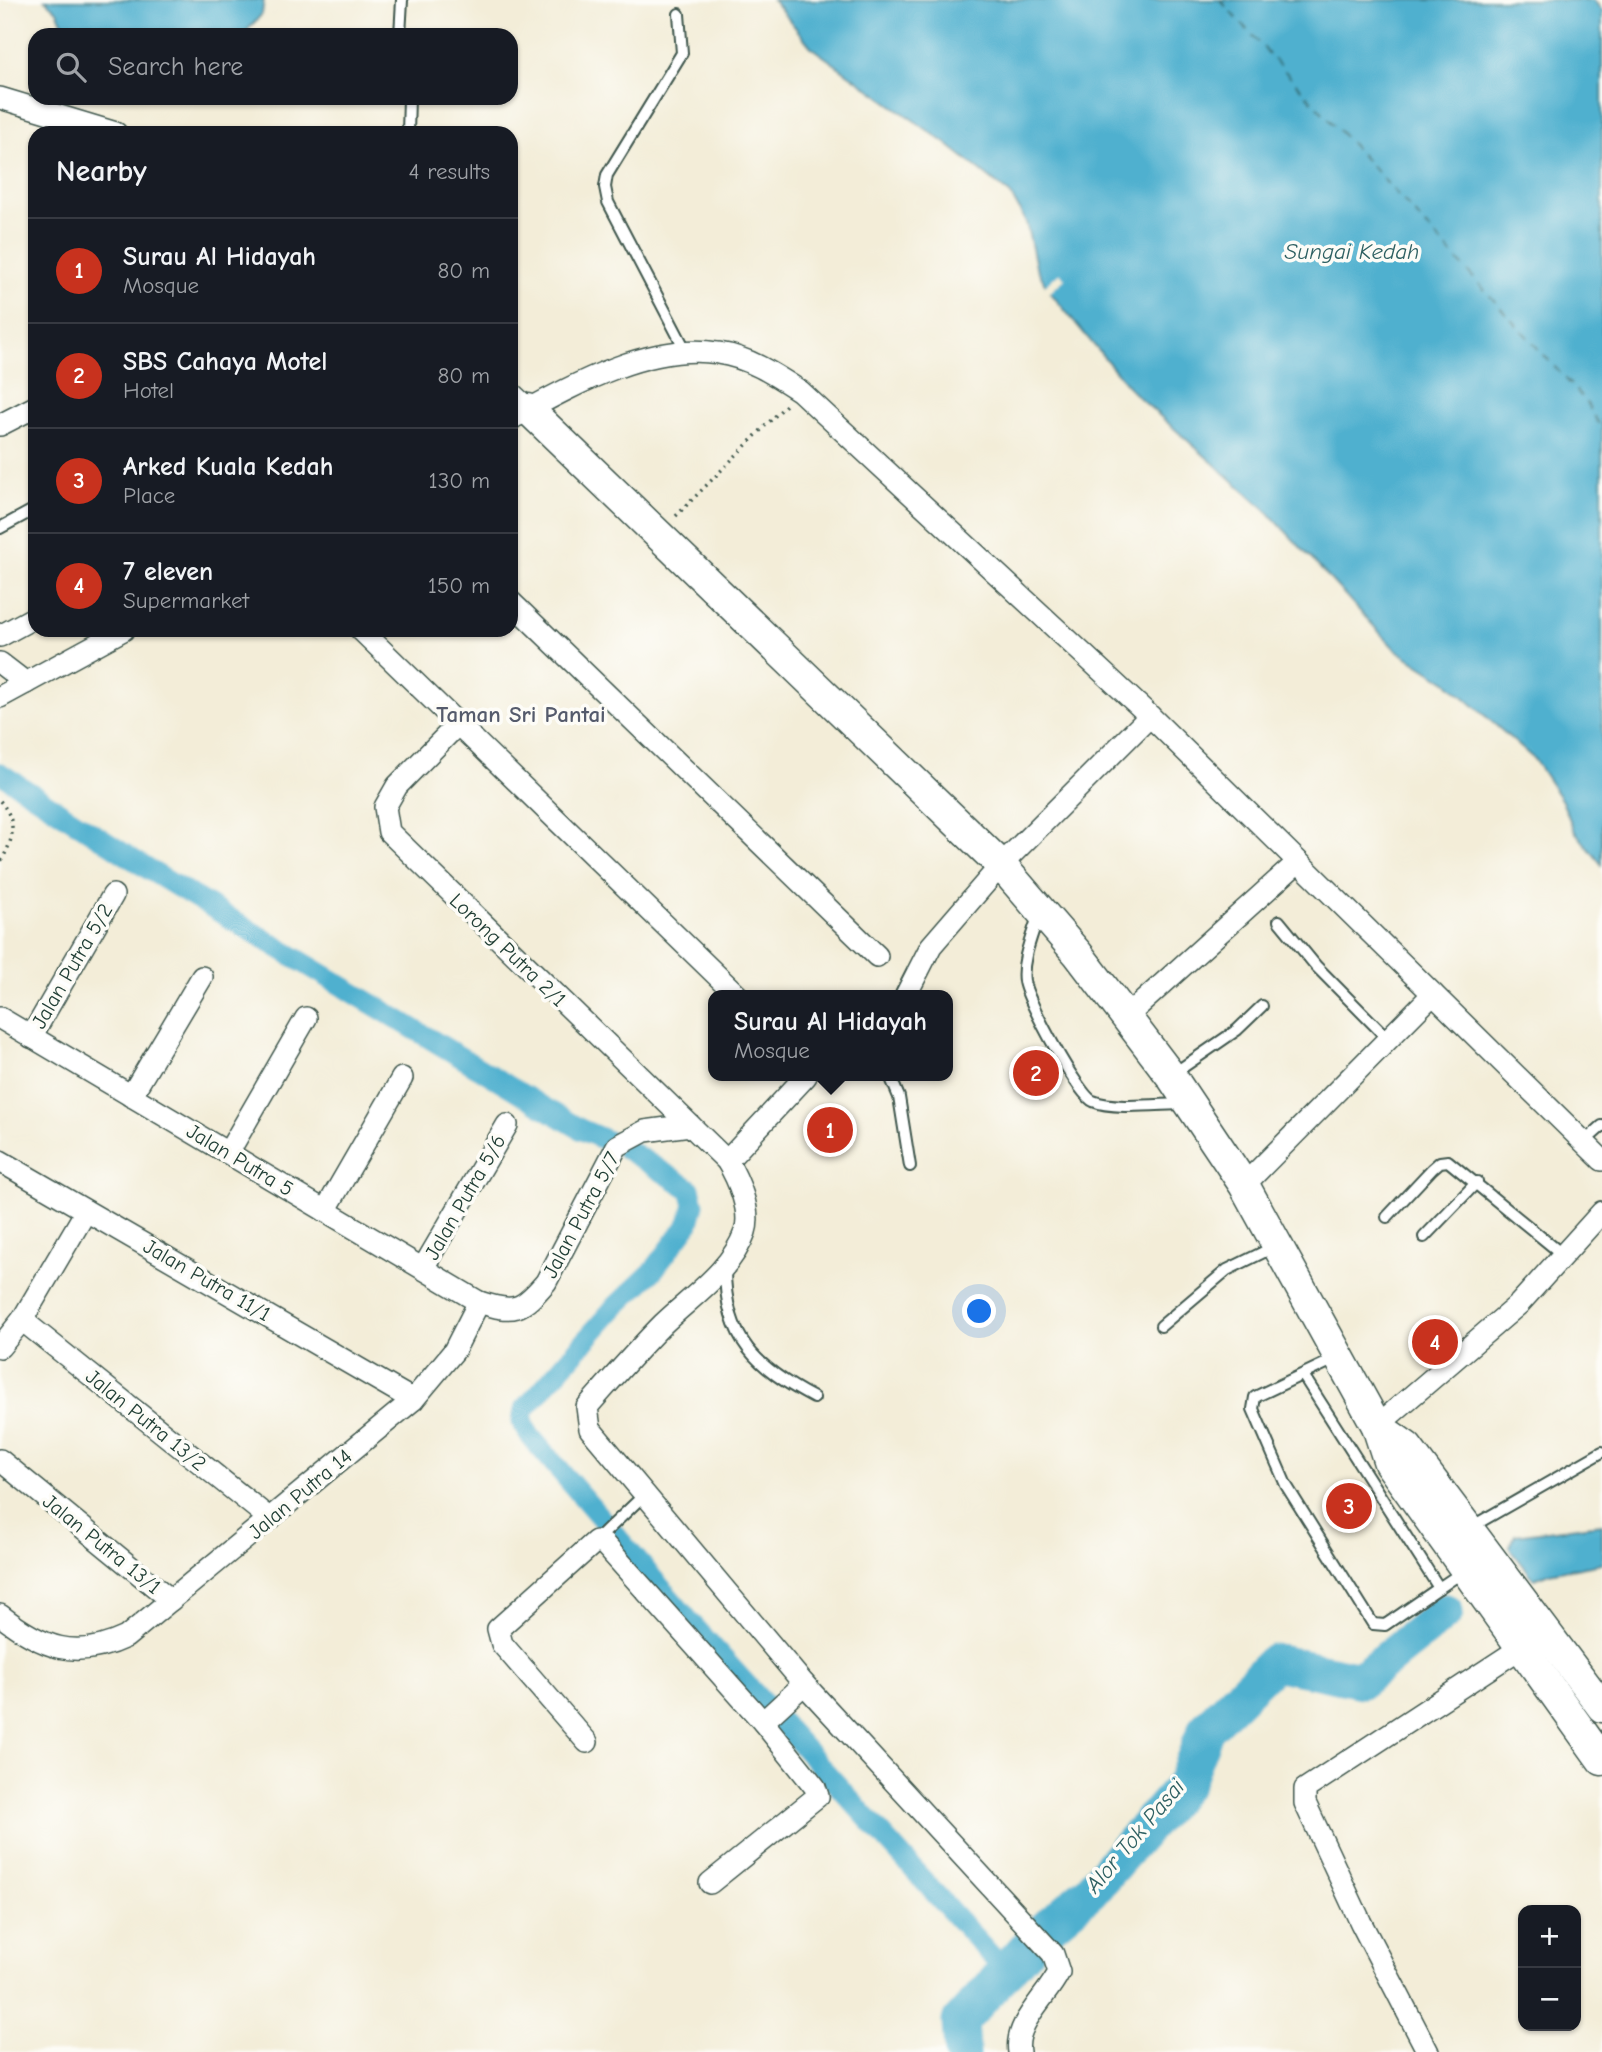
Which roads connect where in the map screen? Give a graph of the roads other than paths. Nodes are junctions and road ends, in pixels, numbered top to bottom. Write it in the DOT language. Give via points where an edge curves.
graph roads {
  1 [pos="402,0"];
  2 [pos="679,14"];
  3 [pos="400,28"];
  4 [pos="0,98"];
  5 [pos="409,105"];
  6 [pos="93,126"];
  7 [pos="408,126"];
  8 [pos="687,353"];
  9 [pos="518,407"];
  10 [pos="518,408"];
  11 [pos="28,411"];
  12 [pos="0,425"];
  13 [pos="28,513"];
  14 [pos="0,528"];
  15 [pos="518,609"];
  16 [pos="28,621"];
  17 [pos="0,636"];
  18 [pos="110,637"];
  19 [pos="368,637"];
  20 [pos="0,663"];
  21 [pos="26,682"];
  22 [pos="0,697"];
  23 [pos="1150,716"];
  24 [pos="458,724"];
  25 [pos="1298,862"];
  26 [pos="1001,866"];
  27 [pos="113,895"];
  28 [pos="1040,909"];
  29 [pos="1279,921"];
  30 [pos="877,956"];
  31 [pos="202,977"];
  32 [pos="732,990"];
  33 [pos="909,990"];
  34 [pos="1433,994"];
  35 [pos="1262,1006"];
  36 [pos="1127,1016"];
  37 [pos="0,1018"];
  38 [pos="306,1018"];
  39 [pos="31,1037"];
  40 [pos="1388,1039"];
  41 [pos="1171,1076"];
  42 [pos="402,1078"];
  43 [pos="801,1081"];
  44 [pos="892,1081"];
  45 [pos="131,1096"];
  46 [pos="1191,1104"];
  47 [pos="507,1125"];
  48 [pos="690,1125"];
  49 [pos="1602,1126"];
  50 [pos="1584,1142"];
  51 [pos="228,1153"];
  52 [pos="1602,1160"];
  53 [pos="0,1161"];
  54 [pos="727,1161"];
  55 [pos="910,1166"];
  56 [pos="1477,1182"];
  57 [pos="1244,1185"];
  58 [pos="86,1211"];
  59 [pos="325,1211"];
  60 [pos="1602,1212"];
  61 [pos="1387,1217"];
  62 [pos="1424,1237"];
  63 [pos="1277,1245"];
  64 [pos="1563,1255"];
  65 [pos="423,1268"];
  66 [pos="724,1268"];
  67 [pos="480,1302"];
  68 [pos="22,1320"];
  69 [pos="1161,1326"];
  70 [pos="0,1347"];
  71 [pos="1339,1357"];
  72 [pos="1303,1375"];
  73 [pos="814,1398"];
  74 [pos="413,1400"];
  75 [pos="1377,1426"];
  76 [pos="1602,1452"];
  77 [pos="0,1460"];
  78 [pos="644,1495"];
  79 [pos="270,1519"];
  80 [pos="1468,1529"];
  81 [pos="602,1535"];
  82 [pos="1464,1571"];
  83 [pos="1438,1588"];
  84 [pos="171,1600"];
  85 [pos="0,1615"];
  86 [pos="1519,1649"];
  87 [pos="804,1684"];
  88 [pos="1594,1691"];
  89 [pos="769,1716"];
  90 [pos="587,1742"];
  91 [pos="1602,1760"];
  92 [pos="710,1883"];
  93 [pos="1019,2052"];
  94 [pos="1427,2052"];
  1 -- 3 [label="lane"];
  2 -- 8 [label="lane" via="682,53 607,175 605,187 608,202"];
  4 -- 6 [label="street"];
  5 -- 7 [label="lane"];
  8 -- 9 [label="street" via="610,370"];
  8 -- 23 [label="street" via="717,352 743,359 800,391"];
  10 -- 26 [label="main road"];
  11 -- 12 [label="street"];
  13 -- 14 [label="lane"];
  15 -- 30 [label="street"];
  16 -- 17 [label="street"];
  18 -- 21 [label="street"];
  19 -- 24 [label="street"];
  20 -- 21 [label="street"];
  21 -- 22 [label="street"];
  23 -- 25 [label="street"];
  23 -- 26 [label="street"];
  24 -- 32 [label="street"];
  24 -- 48 [label="street, Lorong Putra 2/1" via="397,786 385,807 388,832"];
  25 -- 34 [label="street"];
  25 -- 36 [label="street"];
  26 -- 28 [label="main road"];
  26 -- 33 [label="street" via="931,946"];
  27 -- 39 [label="street, Jalan Putra 5/2"];
  28 -- 36 [label="main road"];
  28 -- 46 [label="lane" via="1024,981 1034,1010 1085,1096 1104,1104"];
  29 -- 40 [label="lane"];
  31 -- 45 [label="street"];
  34 -- 40 [label="street"];
  34 -- 50 [label="street"];
  35 -- 41 [label="lane" via="1237,1030"];
  36 -- 41 [label="main road"];
  37 -- 39 [label="street, Jalan Putra 5"];
  38 -- 51 [label="street"];
  39 -- 45 [label="street, Jalan Putra 5"];
  40 -- 57 [label="street"];
  41 -- 46 [label="main road"];
  42 -- 59 [label="street"];
  43 -- 54 [label="street"];
  44 -- 55 [label="lane"];
  45 -- 51 [label="street, Jalan Putra 5"];
  46 -- 57 [label="main road"];
  47 -- 65 [label="street, Jalan Putra 5/6"];
  48 -- 54 [label="street, Lorong Putra 2/1"];
  48 -- 67 [label="street, Jalan Putra 5/7" via="645,1131 617,1146 546,1282 519,1307 504,1310"];
  49 -- 50 [label="lane"];
  50 -- 52 [label="street"];
  51 -- 59 [label="street, Jalan Putra 5"];
  53 -- 58 [label="street, Jalan Putra 11/1"];
  54 -- 66 [label="street" via="736,1176 746,1230"];
  56 -- 61 [label="lane" via="1458,1166 1440,1162"];
  56 -- 62 [label="lane"];
  56 -- 64 [label="lane"];
  57 -- 63 [label="main road"];
  58 -- 68 [label="street"];
  58 -- 74 [label="street, Jalan Putra 11/1"];
  59 -- 65 [label="street, Jalan Putra 5"];
  60 -- 64 [label="street"];
  63 -- 69 [label="lane" via="1227,1270"];
  63 -- 71 [label="main road"];
  64 -- 75 [label="street" via="1475,1345"];
  65 -- 67 [label="street, Jalan Putra 5"];
  66 -- 73 [label="lane" via="725,1297 752,1356 782,1381"];
  66 -- 78 [label="street" via="662,1325 587,1407 590,1429"];
  67 -- 74 [label="street, Jalan Putra 14" via="454,1350"];
  68 -- 70 [label="street"];
  68 -- 79 [label="street, Jalan Putra 13/2"];
  71 -- 72 [label="lane"];
  71 -- 75 [label="main road"];
  72 -- 83 [label="lane"];
  72 -- 83 [label="lane" via="1255,1396 1253,1409 1286,1485 1370,1621 1385,1625"];
  74 -- 79 [label="street, Jalan Putra 14"];
  75 -- 80 [label="main road" via="1407,1447"];
  75 -- 82 [label="main road" via="1389,1463"];
  76 -- 80 [label="lane"];
  77 -- 84 [label="street, Jalan Putra 13/1"];
  78 -- 81 [label="lane"];
  78 -- 87 [label="street"];
  79 -- 84 [label="street, Jalan Putra 14"];
  80 -- 88 [label="main road"];
  81 -- 89 [label="street" via="604,1544"];
  81 -- 90 [label="street" via="499,1629 498,1635"];
  82 -- 83 [label="lane"];
  82 -- 86 [label="main road"];
  84 -- 85 [label="street, Jalan Putra 14" via="126,1637 87,1650 42,1644"];
  86 -- 91 [label="main road"];
  86 -- 94 [label="street" via="1305,1789 1303,1796"];
  87 -- 89 [label="street"];
  87 -- 93 [label="street" via="1056,1959 1059,1972 1022,2028"];
  89 -- 92 [label="street" via="817,1796"];
}
